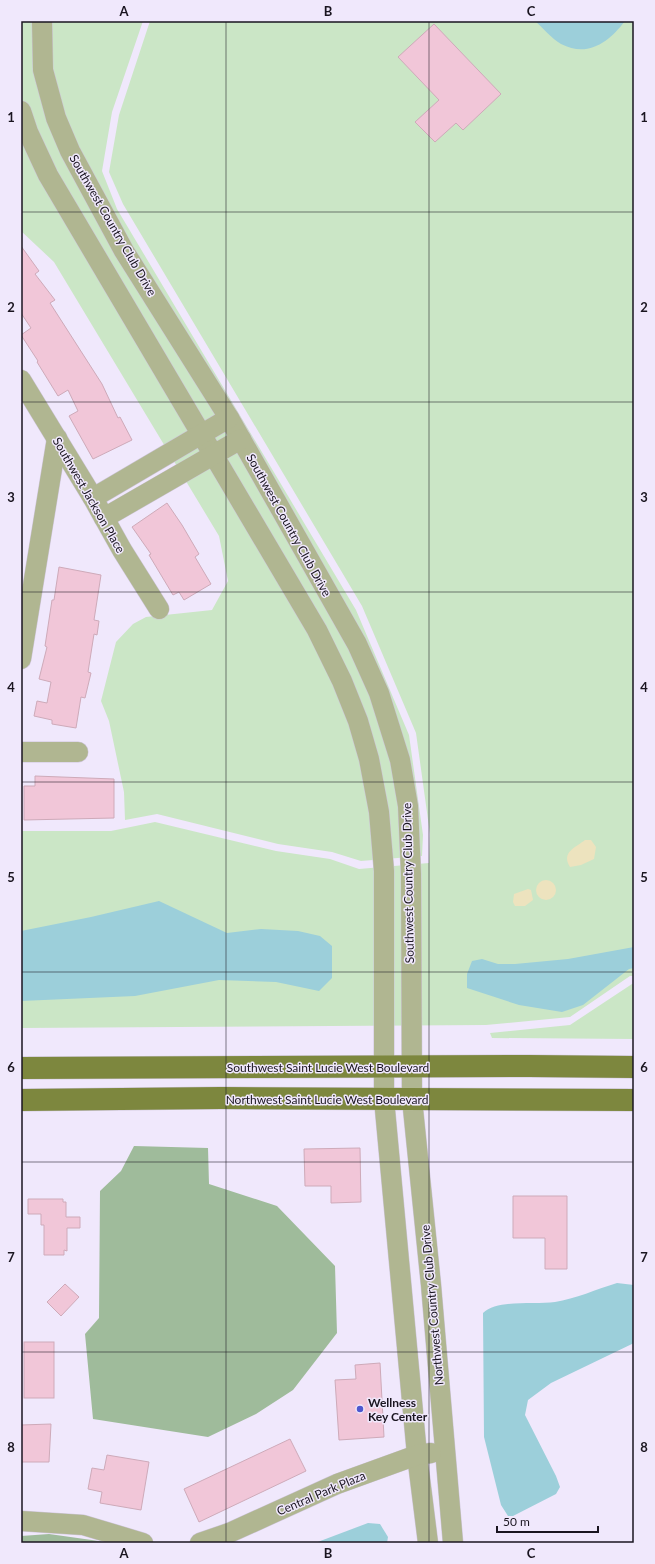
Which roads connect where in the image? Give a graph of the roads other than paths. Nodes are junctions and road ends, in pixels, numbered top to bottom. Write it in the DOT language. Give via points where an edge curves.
graph roads {
  1 [pos="42,21"];
  2 [pos="21,111"];
  3 [pos="21,380"];
  4 [pos="229,418"];
  5 [pos="201,435"];
  6 [pos="56,438"];
  7 [pos="241,439"];
  8 [pos="213,455"];
  9 [pos="93,498"];
  10 [pos="104,518"];
  11 [pos="159,609"];
  12 [pos="21,659"];
  13 [pos="21,752"];
  14 [pos="78,752"];
  15 [pos="385,1067"];
  16 [pos="411,1067"];
  17 [pos="634,1067"];
  18 [pos="21,1068"];
  19 [pos="82,1068"];
  20 [pos="21,1080"];
  21 [pos="412,1099"];
  22 [pos="21,1100"];
  23 [pos="384,1100"];
  24 [pos="634,1100"];
  25 [pos="445,1451"];
  26 [pos="417,1455"];
  27 [pos="21,1521"];
  28 [pos="143,1543"];
  29 [pos="200,1543"];
  30 [pos="428,1543"];
  31 [pos="453,1543"];
  1 -- 4 [label="street, Southwest Country Club Drive" via="43,70 56,118 70,151 124,251"];
  2 -- 5 [label="street, Southwest Country Club Drive" via="48,175"];
  3 -- 6 [label="street, Southwest Jackson Place"];
  4 -- 5 [label="street"];
  4 -- 7 [label="street, Southwest Country Club Drive"];
  5 -- 8 [label="street, Southwest Country Club Drive"];
  5 -- 9 [label="street"];
  6 -- 9 [label="street, Southwest Jackson Place"];
  6 -- 12 [label="street"];
  7 -- 8 [label="street"];
  7 -- 16 [label="street, Southwest Country Club Drive" via="356,644 379,693 400,760 408,806 411,867"];
  8 -- 10 [label="street"];
  8 -- 15 [label="street, Southwest Country Club Drive" via="317,630 355,714 370,760 379,812 384,871"];
  9 -- 10 [label="street, Southwest Jackson Place"];
  10 -- 11 [label="street, Southwest Jackson Place"];
  13 -- 14 [label="street"];
  15 -- 16 [label="main road, Southwest Saint Lucie West Boulevard"];
  15 -- 19 [label="main road, Southwest Saint Lucie West Boulevard"];
  15 -- 23 [label="street"];
  16 -- 17 [label="main road, Southwest Saint Lucie West Boulevard"];
  16 -- 21 [label="street, Northwest Country Club Drive"];
  18 -- 19 [label="main road, Southwest Saint Lucie West Boulevard"];
  19 -- 20 [label="main road" via="42,1079"];
  21 -- 23 [label="main road, Northwest Saint Lucie West Boulevard"];
  21 -- 24 [label="main road, Northwest Saint Lucie West Boulevard"];
  21 -- 25 [label="street, Northwest Country Club Drive"];
  22 -- 23 [label="main road, Northwest Saint Lucie West Boulevard"];
  23 -- 26 [label="street"];
  25 -- 26 [label="street, Central Park Plaza"];
  25 -- 31 [label="street, Northwest Country Club Drive"];
  26 -- 29 [label="street, Central Park Plaza" via="337,1484 229,1533"];
  26 -- 30 [label="street"];
  27 -- 28 [label="street" via="83,1526"];
}
